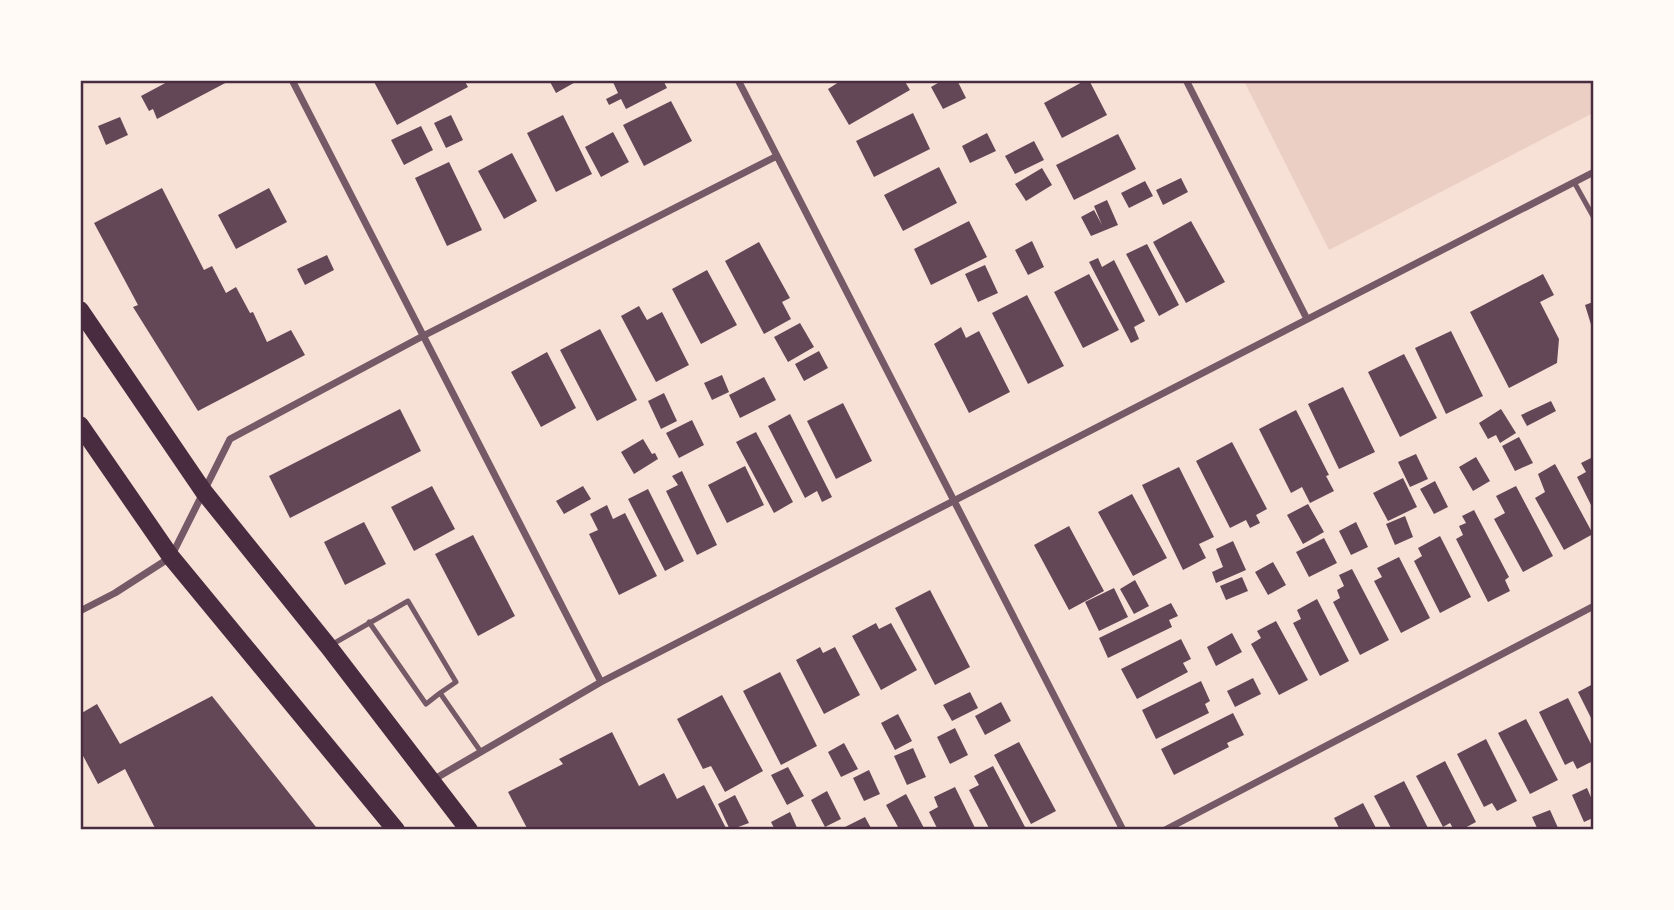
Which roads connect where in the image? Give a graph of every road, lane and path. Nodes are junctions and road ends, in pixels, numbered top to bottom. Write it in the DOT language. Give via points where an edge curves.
graph roads {
  1 [pos="292,80"];
  2 [pos="738,80"];
  3 [pos="1186,80"];
  4 [pos="776,156"];
  5 [pos="1594,172"];
  6 [pos="1574,182"];
  7 [pos="1594,218"];
  8 [pos="80,310"];
  9 [pos="1307,319"];
  10 [pos="423,336"];
  11 [pos="80,425"];
  12 [pos="204,492"];
  13 [pos="954,501"];
  14 [pos="171,557"];
  15 [pos="1594,606"];
  16 [pos="80,611"];
  17 [pos="369,622"];
  18 [pos="328,646"];
  19 [pos="601,682"];
  20 [pos="440,694"];
  21 [pos="481,752"];
  22 [pos="430,781"];
  23 [pos="397,830"];
  24 [pos="469,830"];
  25 [pos="1123,830"];
  26 [pos="1165,830"];
  1 -- 10 [label="street"];
  2 -- 4 [label="street"];
  3 -- 9 [label="street"];
  4 -- 10 [label="street"];
  4 -- 13 [label="street"];
  5 -- 6 [label="street"];
  6 -- 7 [label="lane"];
  6 -- 9 [label="street"];
  8 -- 12 [label="main road"];
  9 -- 13 [label="street"];
  10 -- 12 [label="street" via="230,439"];
  10 -- 19 [label="street"];
  11 -- 14 [label="main road"];
  12 -- 14 [label="street"];
  12 -- 18 [label="main road"];
  13 -- 19 [label="street"];
  13 -- 25 [label="street"];
  14 -- 16 [label="street"];
  14 -- 23 [label="main road"];
  15 -- 26 [label="street"];
  17 -- 18 [label="lane"];
  17 -- 20 [label="lane" via="426,704"];
  17 -- 20 [label="lane" via="408,601 456,682"];
  18 -- 22 [label="main road"];
  19 -- 21 [label="street"];
  20 -- 21 [label="lane"];
  21 -- 22 [label="street"];
  22 -- 24 [label="main road"];
}
